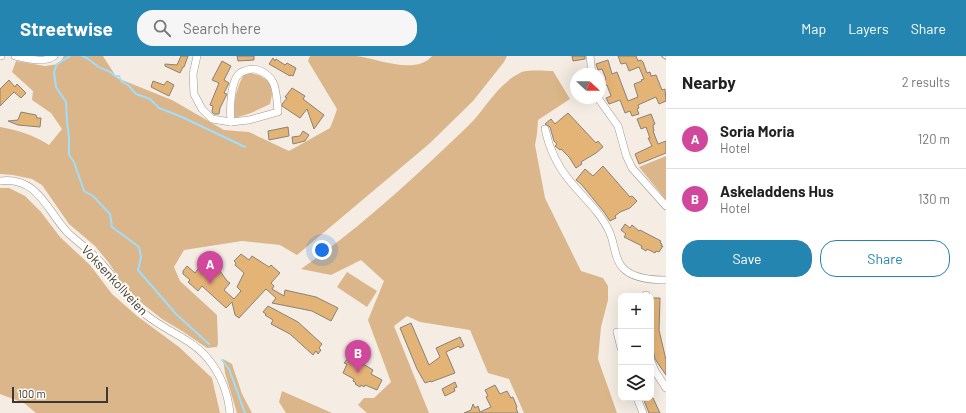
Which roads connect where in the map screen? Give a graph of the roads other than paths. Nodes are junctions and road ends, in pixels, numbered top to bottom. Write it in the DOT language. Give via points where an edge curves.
graph roads {
  1 [pos="15,56"];
  2 [pos="54,56"];
  3 [pos="196,56"];
  4 [pos="590,56"];
  5 [pos="591,68"];
  6 [pos="602,104"];
  7 [pos="231,122"];
  8 [pos="544,129"];
  9 [pos="0,181"];
  10 [pos="666,206"];
  11 [pos="666,280"];
  12 [pos="617,332"];
  13 [pos="618,336"];
  14 [pos="653,365"];
  15 [pos="666,388"];
  16 [pos="637,401"];
  17 [pos="230,413"];
  18 [pos="643,413"];
  1 -- 2 [label="street" via="44,60"];
  3 -- 7 [label="street" via="194,94 202,109 212,119"];
  4 -- 5 [label="street"];
  6 -- 10 [label="street" via="618,126 632,168"];
  7 -- 7 [label="street" via="278,112 274,83 266,73 256,69 245,71 235,79 230,110"];
  8 -- 11 [label="street" via="564,175 610,232 622,268 630,274"];
  9 -- 17 [label="street, Voksenkollveien" via="18,182 34,189 66,231 101,263 132,302 211,361 226,393"];
  12 -- 13 [label="street"];
  14 -- 15 [label="street"];
  16 -- 18 [label="street"];
}
